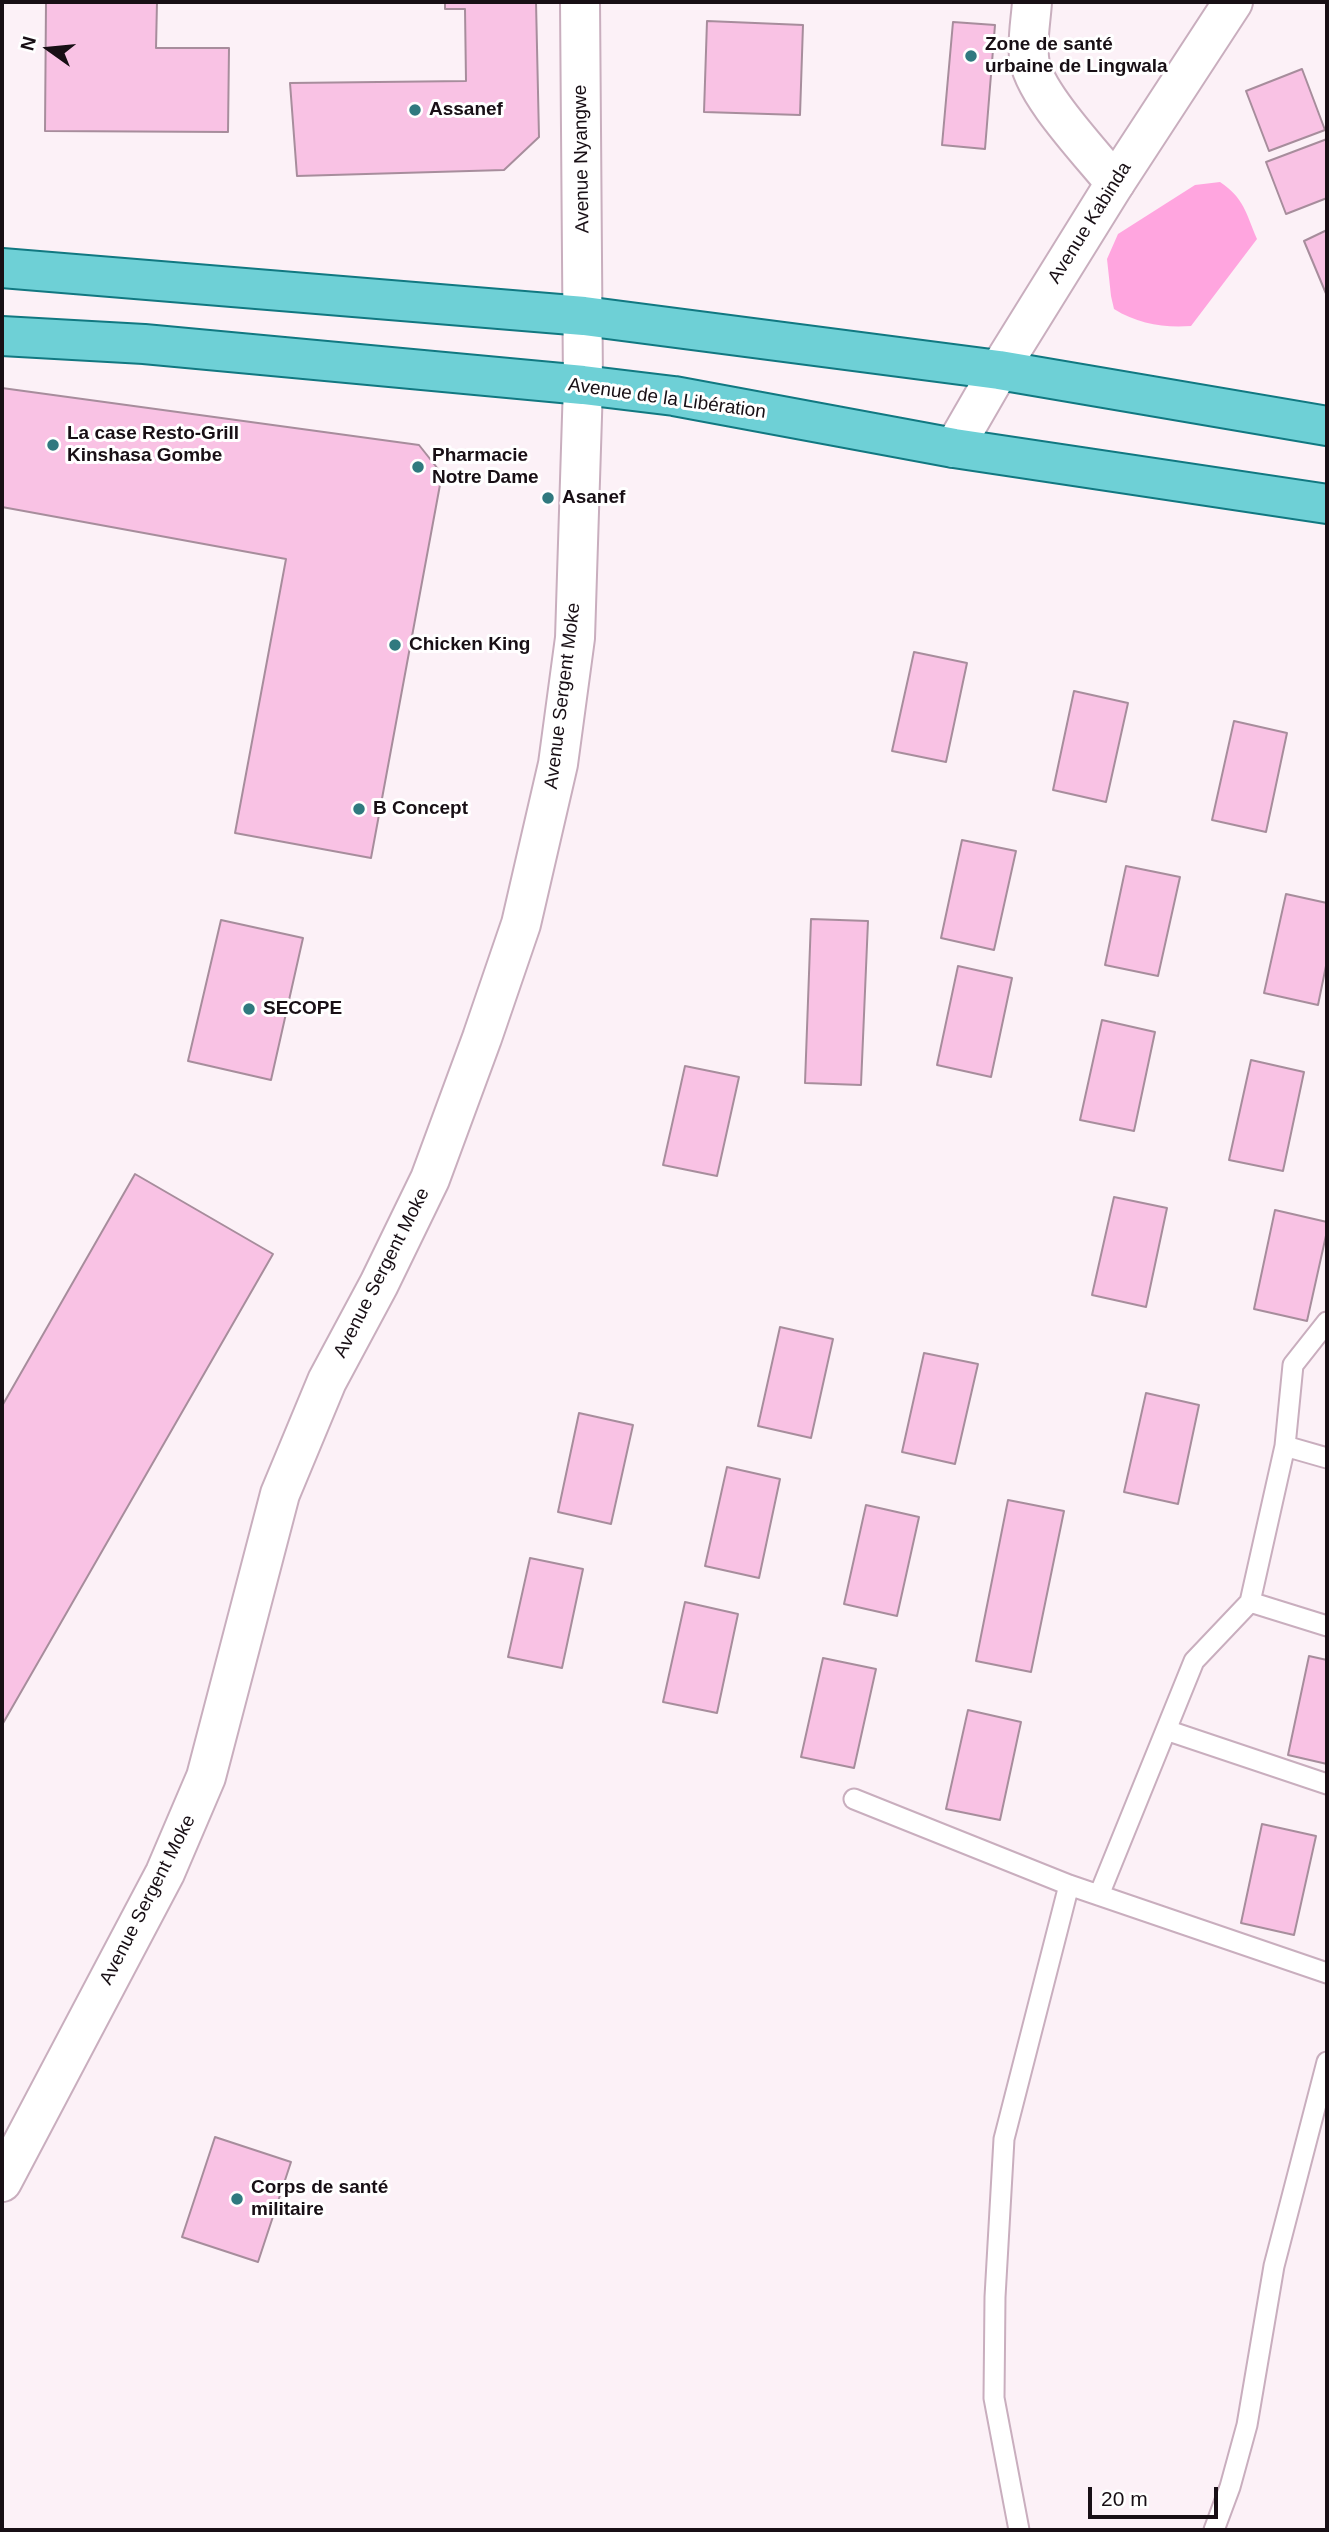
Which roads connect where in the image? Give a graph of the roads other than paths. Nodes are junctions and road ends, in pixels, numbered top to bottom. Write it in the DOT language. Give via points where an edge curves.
graph roads {
  1 [pos="580,2"];
  2 [pos="1032,2"];
  3 [pos="1233,2"];
  4 [pos="1115,183"];
  5 [pos="2,268"];
  6 [pos="584,316"];
  7 [pos="2,336"];
  8 [pos="999,370"];
  9 [pos="583,385"];
  10 [pos="1327,426"];
  11 [pos="954,448"];
  12 [pos="1327,504"];
  13 [pos="1327,1322"];
  14 [pos="1285,1446"];
  15 [pos="1327,1458"];
  16 [pos="1250,1602"];
  17 [pos="1327,1626"];
  18 [pos="1166,1730"];
  19 [pos="1327,1784"];
  20 [pos="854,1799"];
  21 [pos="1069,1885"];
  22 [pos="1099,1895"];
  23 [pos="1327,1973"];
  24 [pos="1327,2062"];
  25 [pos="2,2182"];
  26 [pos="1019,2530"];
  27 [pos="1214,2530"];
  1 -- 6 [label="main road, Avenue Nyangwe"];
  2 -- 4 [label="main road" via="1028,56 1032,74 1041,92"];
  3 -- 4 [label="main road, Avenue Kabinda"];
  4 -- 8 [label="main road, Avenue Kabinda"];
  5 -- 6 [label="main road"];
  6 -- 8 [label="main road"];
  6 -- 9 [label="main road, Avenue Sergent Moke"];
  7 -- 9 [label="main road, Avenue de la Libération" via="144,344"];
  8 -- 10 [label="main road"];
  8 -- 11 [label="main road, Avenue Kabinda"];
  9 -- 11 [label="main road, Avenue de la Libération" via="674,396"];
  9 -- 25 [label="main road, Avenue Sergent Moke" via="575,638 558,764 522,924 430,1179 327,1381 280,1494 219,1731 186,1828"];
  11 -- 12 [label="main road, Avenue de la Libération"];
  13 -- 14 [label="lane" via="1293,1365"];
  14 -- 15 [label="lane"];
  14 -- 16 [label="lane"];
  16 -- 17 [label="lane"];
  16 -- 18 [label="lane" via="1195,1661"];
  18 -- 19 [label="lane"];
  18 -- 22 [label="lane"];
  20 -- 21 [label="lane"];
  21 -- 22 [label="lane"];
  21 -- 26 [label="lane" via="1004,2139 994,2398"];
  22 -- 23 [label="lane"];
  24 -- 27 [label="lane" via="1274,2266 1247,2425"];
}
